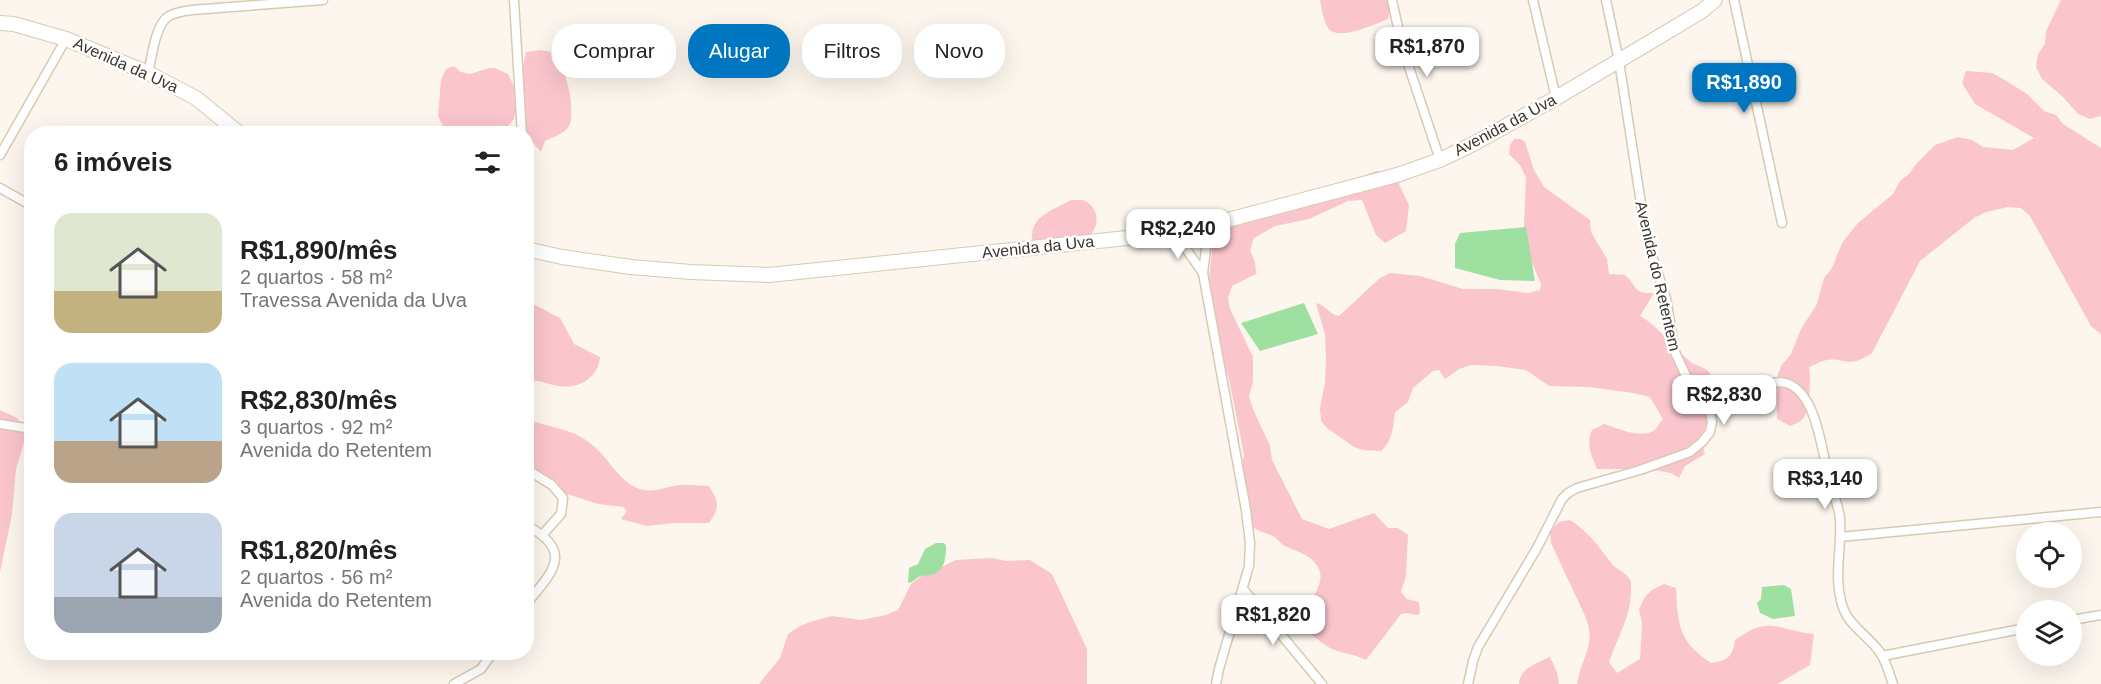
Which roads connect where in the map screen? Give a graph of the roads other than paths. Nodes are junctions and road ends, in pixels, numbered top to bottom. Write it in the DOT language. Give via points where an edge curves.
graph roads {
  1 [pos="323,0"];
  2 [pos="514,0"];
  3 [pos="1392,0"];
  4 [pos="1533,0"];
  5 [pos="1606,0"];
  6 [pos="1716,0"];
  7 [pos="1734,0"];
  8 [pos="0,23"];
  9 [pos="66,39"];
  10 [pos="1619,61"];
  11 [pos="148,73"];
  12 [pos="1556,98"];
  13 [pos="230,126"];
  14 [pos="522,126"];
  15 [pos="0,155"];
  16 [pos="1440,160"];
  17 [pos="0,188"];
  18 [pos="24,202"];
  19 [pos="1782,223"];
  20 [pos="1209,225"];
  21 [pos="1174,232"];
  22 [pos="534,251"];
  23 [pos="1203,273"];
  24 [pos="1710,410"];
  25 [pos="0,424"];
  26 [pos="24,428"];
  27 [pos="534,474"];
  28 [pos="2101,512"];
  29 [pos="534,529"];
  30 [pos="543,534"];
  31 [pos="1840,537"];
  32 [pos="1244,590"];
  33 [pos="534,594"];
  34 [pos="2101,615"];
  35 [pos="2082,618"];
  36 [pos="2016,630"];
  37 [pos="1882,656"];
  38 [pos="487,660"];
  39 [pos="454,684"];
  40 [pos="1216,684"];
  41 [pos="1322,684"];
  42 [pos="1468,684"];
  43 [pos="1893,684"];
  1 -- 11 [label="street" via="171,15 159,29"];
  2 -- 14 [label="street"];
  3 -- 16 [label="street" via="1402,46"];
  4 -- 12 [label="street"];
  5 -- 10 [label="street, Avenida do Retentem"];
  6 -- 10 [label="main road, Avenida da Uva"];
  7 -- 19 [label="street"];
  8 -- 9 [label="main road, Avenida da Uva"];
  9 -- 11 [label="main road, Avenida da Uva"];
  9 -- 15 [label="street"];
  10 -- 12 [label="main road, Avenida da Uva"];
  10 -- 24 [label="street, Avenida do Retentem" via="1644,223 1666,298 1675,352"];
  11 -- 13 [label="main road, Avenida da Uva" via="196,98"];
  12 -- 16 [label="main road, Avenida da Uva"];
  16 -- 20 [label="main road, Avenida da Uva"];
  17 -- 18 [label="street"];
  20 -- 21 [label="main road, Avenida da Uva"];
  20 -- 23 [label="street"];
  21 -- 22 [label="main road, Avenida da Uva" via="769,275 631,267"];
  21 -- 23 [label="street"];
  23 -- 32 [label="street" via="1246,510 1250,566"];
  24 -- 31 [label="street" via="1775,383 1785,383 1800,392 1817,426 1839,515"];
  24 -- 42 [label="street" via="1710,432 1690,452 1577,488 1562,499 1478,646"];
  25 -- 26 [label="street"];
  27 -- 30 [label="street" via="552,485 562,498 561,514"];
  28 -- 31 [label="street"];
  29 -- 30 [label="street"];
  30 -- 33 [label="street" via="552,544 555,564"];
  31 -- 37 [label="street" via="1837,585 1845,615"];
  32 -- 40 [label="street"];
  32 -- 41 [label="street"];
  34 -- 35 [label="street"];
  36 -- 37 [label="street"];
  37 -- 43 [label="street"];
  38 -- 39 [label="street" via="481,669"];
}
